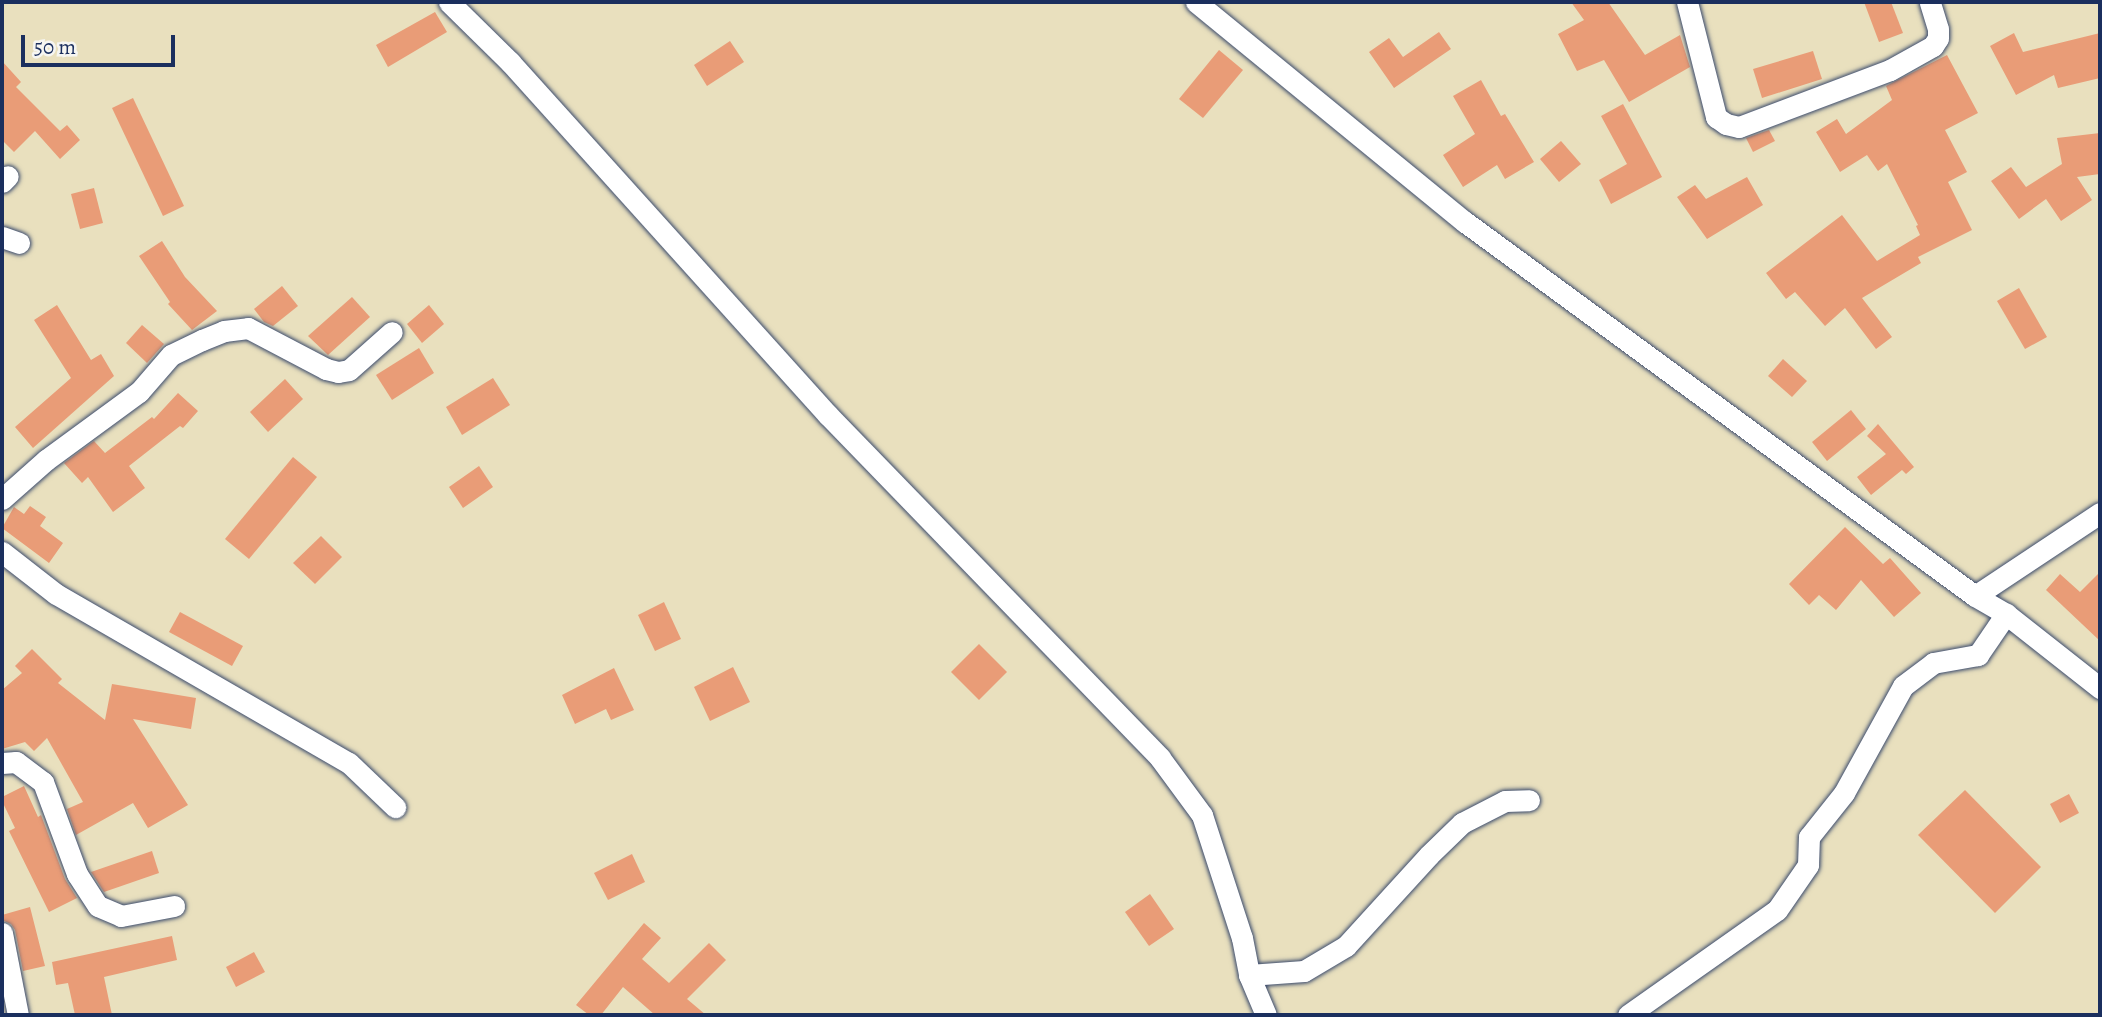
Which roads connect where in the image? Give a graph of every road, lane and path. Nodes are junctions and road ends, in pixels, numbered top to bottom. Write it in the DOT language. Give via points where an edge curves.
graph roads {
  1 [pos="449,2"];
  2 [pos="1196,2"];
  3 [pos="1687,2"];
  4 [pos="1930,2"];
  5 [pos="392,332"];
  6 [pos="2,499"];
  7 [pos="2100,513"];
  8 [pos="2,552"];
  9 [pos="1975,596"];
  10 [pos="2006,614"];
  11 [pos="2100,688"];
  12 [pos="2,763"];
  13 [pos="1529,800"];
  14 [pos="395,807"];
  15 [pos="174,906"];
  16 [pos="2,933"];
  17 [pos="1250,975"];
  18 [pos="19,1015"];
  19 [pos="1266,1015"];
  20 [pos="1628,1015"];
  1 -- 17 [label="street" via="510,61 828,415 1160,758 1202,815"];
  2 -- 9 [label="street" via="1465,222"];
  3 -- 4 [label="street" via="1716,117 1739,127 1890,70 1933,46 1938,29"];
  5 -- 6 [label="street" via="349,370 338,372 248,327 202,340 171,355 139,392 46,460"];
  7 -- 9 [label="street"];
  8 -- 14 [label="street" via="56,594 349,763"];
  9 -- 10 [label="street"];
  10 -- 11 [label="street"];
  10 -- 20 [label="street" via="1978,655 1933,663 1903,686 1844,793 1810,837 1808,865 1777,910"];
  12 -- 15 [label="street" via="16,762 43,782 77,874 98,906 121,916"];
  13 -- 17 [label="street" via="1505,802 1462,823 1346,946 1304,971"];
  16 -- 18 [label="street"];
  17 -- 19 [label="street"];
}
